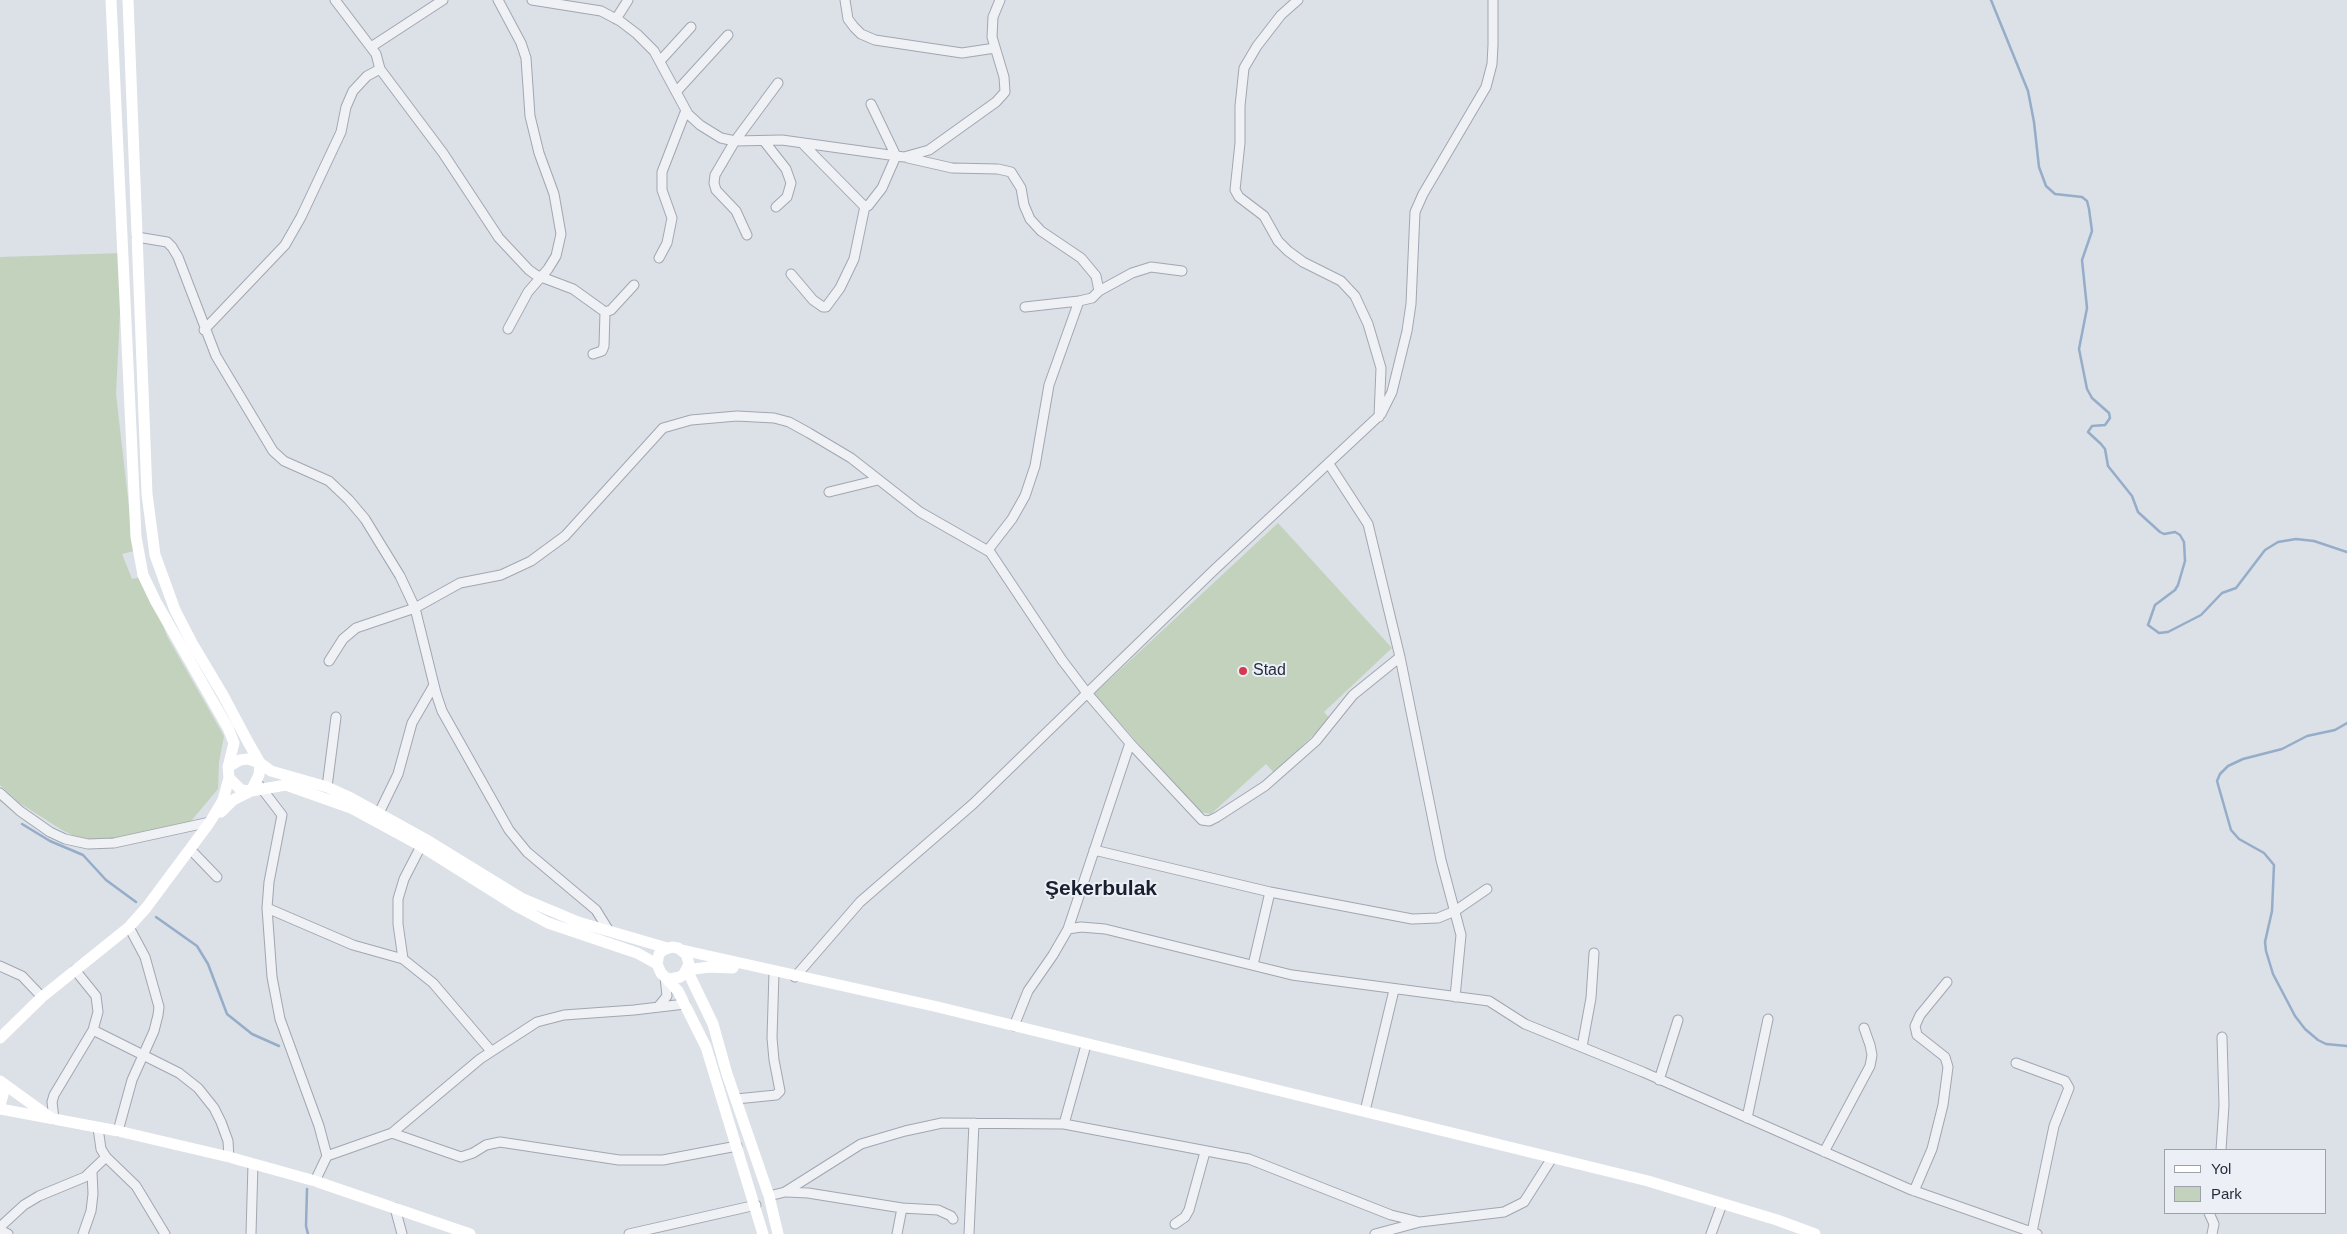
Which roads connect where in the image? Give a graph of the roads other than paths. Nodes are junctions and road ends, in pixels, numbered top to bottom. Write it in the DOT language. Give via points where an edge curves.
graph roads {
  1 [pos="111,0"];
  2 [pos="128,0"];
  3 [pos="335,0"];
  4 [pos="443,0"];
  5 [pos="498,0"];
  6 [pos="532,0"];
  7 [pos="628,0"];
  8 [pos="845,0"];
  9 [pos="1000,0"];
  10 [pos="1298,0"];
  11 [pos="1492,0"];
  12 [pos="616,19"];
  13 [pos="691,26"];
  14 [pos="728,35"];
  15 [pos="371,46"];
  16 [pos="995,48"];
  17 [pos="660,61"];
  18 [pos="380,69"];
  19 [pos="778,83"];
  20 [pos="676,92"];
  21 [pos="871,104"];
  22 [pos="686,110"];
  23 [pos="735,141"];
  24 [pos="764,141"];
  25 [pos="802,143"];
  26 [pos="900,157"];
  27 [pos="865,206"];
  28 [pos="776,207"];
  29 [pos="747,235"];
  30 [pos="137,237"];
  31 [pos="659,258"];
  32 [pos="1182,271"];
  33 [pos="791,274"];
  34 [pos="541,277"];
  35 [pos="634,285"];
  36 [pos="1099,291"];
  37 [pos="1079,301"];
  38 [pos="1025,306"];
  39 [pos="606,312"];
  40 [pos="508,329"];
  41 [pos="204,330"];
  42 [pos="593,354"];
  43 [pos="1379,418"];
  44 [pos="1329,464"];
  45 [pos="878,480"];
  46 [pos="829,492"];
  47 [pos="988,550"];
  48 [pos="415,608"];
  49 [pos="1400,657"];
  50 [pos="328,661"];
  51 [pos="434,684"];
  52 [pos="1087,692"];
  53 [pos="336,717"];
  54 [pos="1130,744"];
  55 [pos="260,763"];
  56 [pos="228,772"];
  57 [pos="256,787"];
  58 [pos="326,787"];
  59 [pos="0,792"];
  60 [pos="379,814"];
  61 [pos="210,822"];
  62 [pos="421,846"];
  63 [pos="190,849"];
  64 [pos="1094,850"];
  65 [pos="216,877"];
  66 [pos="1487,890"];
  67 [pos="1270,892"];
  68 [pos="267,908"];
  69 [pos="1455,911"];
  70 [pos="129,927"];
  71 [pos="1068,929"];
  72 [pos="609,931"];
  73 [pos="667,948"];
  74 [pos="682,950"];
  75 [pos="1594,953"];
  76 [pos="403,959"];
  77 [pos="657,964"];
  78 [pos="1253,965"];
  79 [pos="0,966"];
  80 [pos="75,970"];
  81 [pos="687,970"];
  82 [pos="768,971"];
  83 [pos="795,976"];
  84 [pos="665,977"];
  85 [pos="1947,982"];
  86 [pos="1394,990"];
  87 [pos="42,997"];
  88 [pos="1455,997"];
  89 [pos="685,1004"];
  90 [pos="658,1007"];
  91 [pos="1768,1019"];
  92 [pos="1678,1020"];
  93 [pos="1014,1026"];
  94 [pos="1864,1028"];
  95 [pos="93,1030"];
  96 [pos="1,1036"];
  97 [pos="2222,1037"];
  98 [pos="1086,1045"];
  99 [pos="1582,1047"];
  100 [pos="491,1051"];
  101 [pos="144,1056"];
  102 [pos="2016,1063"];
  103 [pos="1660,1080"];
  104 [pos="0,1081"];
  105 [pos="736,1098"];
  106 [pos="0,1105"];
  107 [pos="0,1109"];
  108 [pos="1364,1111"];
  109 [pos="1747,1118"];
  110 [pos="54,1120"];
  111 [pos="974,1123"];
  112 [pos="1064,1124"];
  113 [pos="98,1128"];
  114 [pos="118,1131"];
  115 [pos="392,1133"];
  116 [pos="737,1146"];
  117 [pos="2222,1149"];
  118 [pos="1205,1152"];
  119 [pos="1824,1152"];
  120 [pos="229,1156"];
  121 [pos="327,1156"];
  122 [pos="106,1157"];
  123 [pos="1552,1158"];
  124 [pos="253,1164"];
  125 [pos="92,1172"];
  126 [pos="316,1181"];
  127 [pos="1914,1191"];
  128 [pos="785,1192"];
  129 [pos="769,1196"];
  130 [pos="1722,1204"];
  131 [pos="756,1205"];
  132 [pos="395,1208"];
  133 [pos="902,1208"];
  134 [pos="2209,1214"];
  135 [pos="952,1219"];
  136 [pos="1420,1222"];
  137 [pos="1175,1224"];
  138 [pos="0,1228"];
  139 [pos="2034,1233"];
  140 [pos="8,1234"];
  141 [pos="83,1234"];
  142 [pos="165,1234"];
  143 [pos="251,1234"];
  144 [pos="402,1234"];
  145 [pos="470,1234"];
  146 [pos="629,1234"];
  147 [pos="763,1234"];
  148 [pos="778,1234"];
  149 [pos="897,1234"];
  150 [pos="969,1234"];
  151 [pos="1375,1234"];
  152 [pos="1711,1234"];
  153 [pos="1816,1234"];
  154 [pos="2212,1234"];
  1 -- 56 [label="main road" via="136,537 143,575 234,743"];
  2 -- 30 [label="main road"];
  3 -- 15 [label="street"];
  4 -- 15 [label="street"];
  5 -- 34 [label="street" via="526,58 530,116 560,216 560,244 556,256"];
  6 -- 12 [label="street" via="602,11"];
  7 -- 12 [label="street"];
  8 -- 16 [label="street" via="848,19 854,27 875,40 956,52"];
  9 -- 16 [label="street" via="992,27"];
  10 -- 43 [label="street" via="1281,15 1244,68 1235,190 1239,197 1264,216 1278,241 1288,251 1341,281 1355,296 1368,324 1381,368"];
  11 -- 43 [label="street" via="1492,64 1486,87 1422,194 1415,212 1407,332 1392,392"];
  12 -- 17 [label="street" via="646,42"];
  13 -- 17 [label="street"];
  14 -- 20 [label="street"];
  15 -- 18 [label="street"];
  16 -- 26 [label="street" via="1006,87 1002,97 929,150"];
  17 -- 20 [label="street"];
  18 -- 34 [label="street" via="443,153 499,238 529,270"];
  18 -- 41 [label="street" via="367,76 353,91 341,132 285,245"];
  19 -- 23 [label="street"];
  20 -- 22 [label="street"];
  21 -- 26 [label="street"];
  22 -- 23 [label="street" via="700,126"];
  22 -- 31 [label="street" via="662,172 662,190 672,218"];
  23 -- 24 [label="street"];
  23 -- 29 [label="street" via="718,168 714,186 736,211"];
  24 -- 25 [label="street"];
  24 -- 28 [label="street" via="786,169 791,183 787,197"];
  25 -- 26 [label="street"];
  25 -- 27 [label="street"];
  26 -- 27 [label="street" via="874,200"];
  26 -- 36 [label="street" via="952,168 1011,172 1021,188 1030,219 1087,264 1096,276"];
  27 -- 33 [label="street" via="854,259 840,288 826,307 813,300"];
  30 -- 41 [label="street" via="167,242 172,247"];
  30 -- 55 [label="main road" via="147,494 155,555 192,643"];
  32 -- 36 [label="street" via="1151,267 1132,273"];
  34 -- 39 [label="street" via="573,289"];
  34 -- 40 [label="street" via="528,292"];
  35 -- 39 [label="street"];
  36 -- 37 [label="street" via="1092,298"];
  37 -- 38 [label="street"];
  37 -- 47 [label="street" via="1049,385 1035,466 1026,496"];
  39 -- 42 [label="street" via="604,346 602,351"];
  41 -- 48 [label="street" via="220,366 273,451 284,461 321,476 349,500 385,550"];
  43 -- 44 [label="street"];
  44 -- 49 [label="street" via="1368,524"];
  44 -- 52 [label="street"];
  45 -- 46 [label="street"];
  45 -- 47 [label="street" via="920,512"];
  45 -- 48 [label="street" via="851,458 789,422 738,416 677,423 663,428 584,517 537,556 501,575 460,583"];
  47 -- 52 [label="street"];
  48 -- 50 [label="street" via="356,628 343,638"];
  48 -- 51 [label="street"];
  49 -- 54 [label="street" via="1353,696 1316,741 1265,786 1209,821 1195,814"];
  49 -- 69 [label="street"];
  51 -- 60 [label="street" via="412,723 398,774"];
  51 -- 72 [label="street" via="442,711 509,830 527,852 596,910"];
  52 -- 54 [label="street"];
  52 -- 83 [label="street" via="973,804 860,902"];
  53 -- 58 [label="street"];
  54 -- 64 [label="street"];
  55 -- 56 [label="main road" via="240,760"];
  55 -- 57 [label="main road"];
  55 -- 58 [label="main road" via="271,771"];
  56 -- 57 [label="main road" via="241,790"];
  56 -- 61 [label="main road" via="223,800"];
  57 -- 61 [label="main road" via="233,800"];
  57 -- 62 [label="main road" via="286,785 324,796"];
  57 -- 68 [label="street" via="282,815"];
  58 -- 60 [label="main road"];
  59 -- 61 [label="street" via="50,832 88,844 114,843"];
  60 -- 72 [label="main road" via="521,898"];
  61 -- 63 [label="main road"];
  62 -- 76 [label="street" via="404,879 398,900"];
  62 -- 77 [label="main road" via="518,908 548,923 637,953"];
  63 -- 65 [label="street"];
  63 -- 70 [label="main road"];
  64 -- 67 [label="street"];
  64 -- 71 [label="street"];
  66 -- 69 [label="street"];
  67 -- 69 [label="street" via="1412,919 1438,918"];
  67 -- 78 [label="street"];
  68 -- 76 [label="street" via="353,945"];
  68 -- 121 [label="street" via="272,977 280,1020"];
  69 -- 88 [label="street" via="1461,935"];
  70 -- 80 [label="main road"];
  70 -- 101 [label="street" via="145,957 159,1007 157,1023"];
  71 -- 78 [label="street" via="1091,926"];
  71 -- 93 [label="street" via="1028,992"];
  72 -- 73 [label="main road"];
  73 -- 74 [label="main road"];
  73 -- 77 [label="main road" via="659,954"];
  74 -- 81 [label="main road" via="688,959"];
  74 -- 82 [label="main road"];
  75 -- 99 [label="street" via="1591,998"];
  76 -- 100 [label="street" via="433,983"];
  77 -- 84 [label="main road"];
  78 -- 86 [label="street" via="1292,975"];
  79 -- 87 [label="street" via="22,976"];
  80 -- 87 [label="main road"];
  80 -- 95 [label="street" via="98,1000"];
  81 -- 82 [label="main road" via="709,967"];
  81 -- 84 [label="main road" via="680,977"];
  81 -- 105 [label="main road" via="713,1024"];
  82 -- 83 [label="main road"];
  82 -- 105 [label="street" via="774,1060 780,1091 776,1095"];
  83 -- 93 [label="main road"];
  84 -- 89 [label="main road"];
  84 -- 90 [label="street" via="667,996"];
  85 -- 127 [label="street" via="1920,1014 1915,1026 1917,1036 1945,1056 1948,1067 1932,1149"];
  86 -- 88 [label="street"];
  86 -- 108 [label="street"];
  87 -- 96 [label="main road"];
  88 -- 99 [label="street" via="1489,1001 1525,1024"];
  89 -- 90 [label="street"];
  89 -- 116 [label="main road" via="706,1046"];
  90 -- 100 [label="street" via="564,1014 537,1022"];
  91 -- 109 [label="street"];
  92 -- 103 [label="street"];
  93 -- 98 [label="main road"];
  94 -- 119 [label="street" via="1872,1054 1870,1066"];
  95 -- 101 [label="street"];
  95 -- 110 [label="street" via="54,1095"];
  97 -- 117 [label="street"];
  98 -- 108 [label="main road"];
  98 -- 112 [label="street"];
  99 -- 103 [label="street"];
  100 -- 115 [label="street"];
  101 -- 114 [label="street" via="132,1080"];
  101 -- 120 [label="street" via="179,1073 198,1088 221,1122 228,1140"];
  102 -- 139 [label="street" via="2065,1081 2069,1088 2054,1126"];
  103 -- 109 [label="street"];
  104 -- 106 [label="main road" via="3,1095"];
  104 -- 110 [label="main road"];
  105 -- 129 [label="main road"];
  107 -- 110 [label="main road"];
  108 -- 123 [label="main road"];
  109 -- 119 [label="street"];
  110 -- 113 [label="main road"];
  111 -- 112 [label="street"];
  111 -- 128 [label="street" via="942,1123 861,1144"];
  111 -- 150 [label="street"];
  112 -- 118 [label="street"];
  113 -- 114 [label="main road"];
  113 -- 122 [label="street" via="101,1149"];
  114 -- 120 [label="main road"];
  115 -- 116 [label="street" via="461,1157 500,1142 619,1160 664,1160"];
  115 -- 121 [label="street"];
  116 -- 131 [label="main road"];
  118 -- 136 [label="street" via="1249,1159 1391,1214"];
  118 -- 137 [label="street" via="1189,1210"];
  119 -- 127 [label="street"];
  120 -- 124 [label="main road"];
  121 -- 126 [label="street"];
  122 -- 125 [label="street"];
  122 -- 142 [label="street" via="136,1186"];
  123 -- 130 [label="main road" via="1648,1181"];
  123 -- 136 [label="street" via="1524,1202 1504,1212"];
  124 -- 126 [label="main road"];
  124 -- 143 [label="street"];
  125 -- 138 [label="street" via="38,1196"];
  125 -- 141 [label="street" via="91,1211"];
  126 -- 132 [label="main road"];
  127 -- 139 [label="street"];
  128 -- 129 [label="street"];
  128 -- 133 [label="street"];
  129 -- 148 [label="main road"];
  130 -- 152 [label="street"];
  130 -- 153 [label="main road"];
  131 -- 146 [label="street"];
  131 -- 147 [label="main road"];
  132 -- 144 [label="street"];
  132 -- 145 [label="main road"];
  133 -- 135 [label="street" via="938,1210"];
  133 -- 149 [label="street"];
  134 -- 154 [label="street" via="2214,1224"];
  136 -- 151 [label="street"];
  138 -- 140 [label="street"];
}
